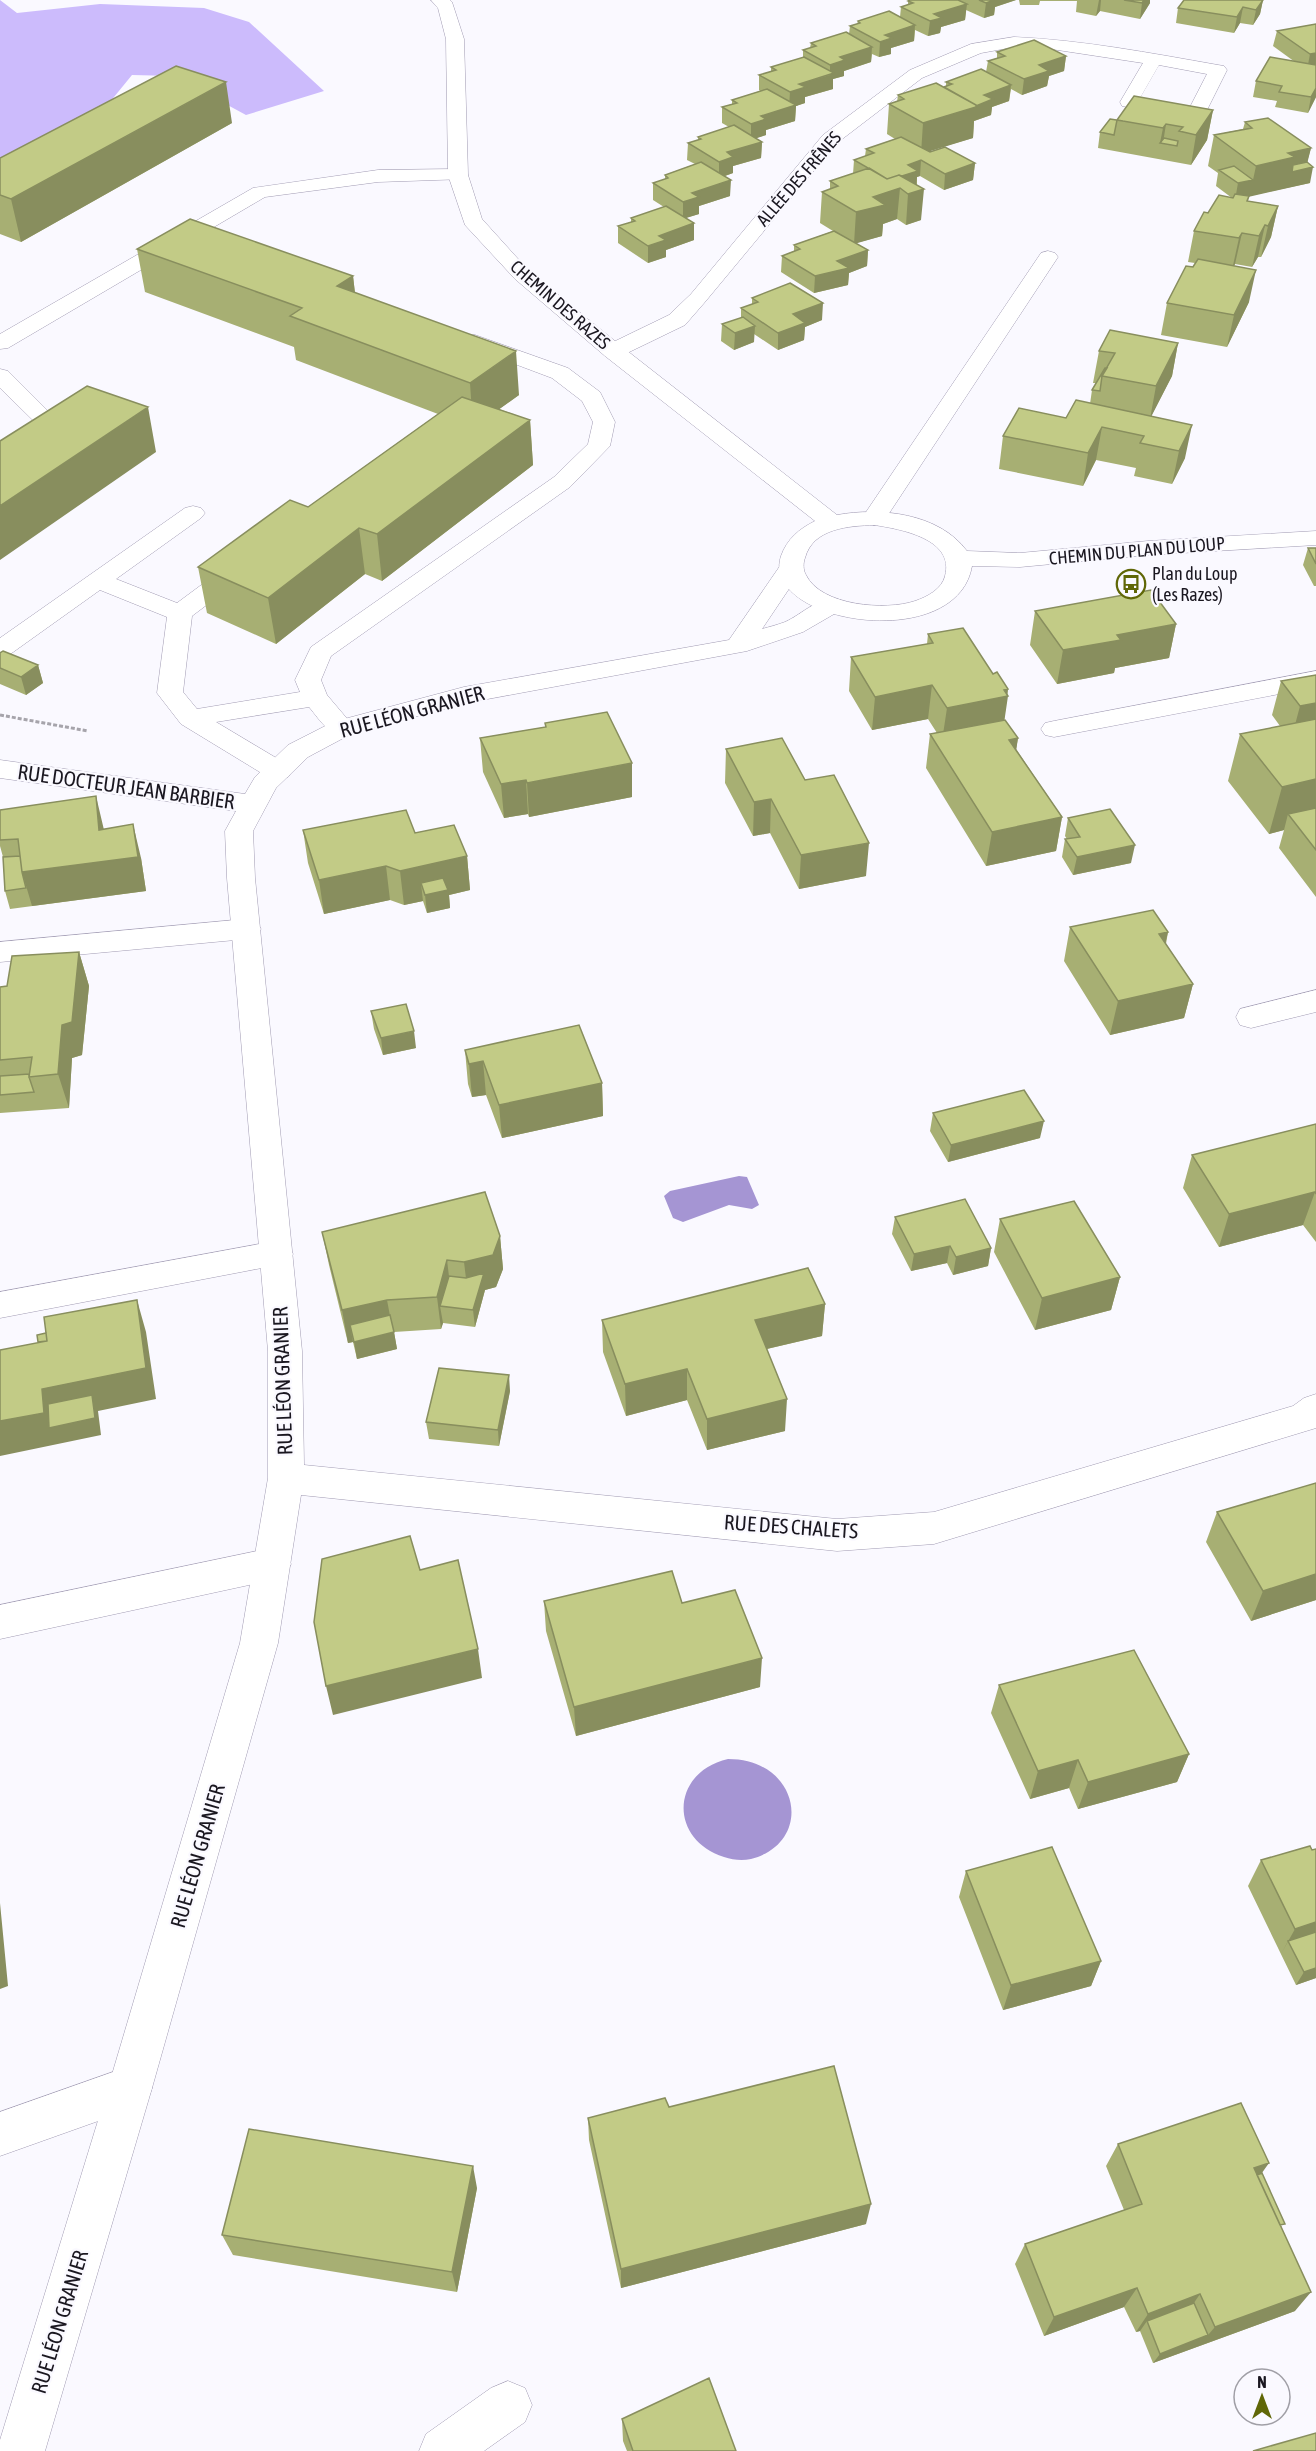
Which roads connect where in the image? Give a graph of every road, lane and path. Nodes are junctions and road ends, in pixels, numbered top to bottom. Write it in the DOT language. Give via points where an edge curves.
graph roads {
  1 [pos="440,0"];
  2 [pos="1154,59"];
  3 [pos="458,175"];
  4 [pos="1048,256"];
  5 [pos="458,335"];
  6 [pos="0,343"];
  7 [pos="614,351"];
  8 [pos="0,376"];
  9 [pos="0,473"];
  10 [pos="193,513"];
  11 [pos="874,518"];
  12 [pos="832,523"];
  13 [pos="1316,538"];
  14 [pos="256,556"];
  15 [pos="958,558"];
  16 [pos="791,568"];
  17 [pos="98,580"];
  18 [pos="832,605"];
  19 [pos="180,613"];
  20 [pos="738,646"];
  21 [pos="0,650"];
  22 [pos="1316,679"];
  23 [pos="315,698"];
  24 [pos="0,715"];
  25 [pos="190,718"];
  26 [pos="342,728"];
  27 [pos="1054,729"];
  28 [pos="92,732"];
  29 [pos="0,769"];
  30 [pos="278,771"];
  31 [pos="252,804"];
  32 [pos="246,929"];
  33 [pos="0,952"];
  34 [pos="1316,1001"];
  35 [pos="1251,1017"];
  36 [pos="276,1254"];
  37 [pos="0,1305"];
  38 [pos="1316,1408"];
  39 [pos="286,1478"];
  40 [pos="272,1563"];
  41 [pos="0,1622"];
  42 [pos="130,2088"];
  43 [pos="0,2134"];
  44 [pos="508,2406"];
  45 [pos="21,2451"];
  46 [pos="444,2451"];
  1 -- 3 [label="street, CHEMIN DES RAZES" via="446,6 455,39"];
  2 -- 7 [label="street, ALLÉE DES FRÊNES" via="1014,42 977,48 916,74 830,139 676,321"];
  3 -- 6 [label="street" via="378,177 260,192"];
  3 -- 7 [label="street, CHEMIN DES RAZES" via="472,221 522,275"];
  4 -- 11 [label="street"];
  5 -- 23 [label="street" via="560,373 592,397 604,422 599,446 562,482 320,652 308,680"];
  7 -- 12 [label="street, CHEMIN DES RAZES"];
  8 -- 9 [label="street" via="60,434"];
  10 -- 17 [label="street"];
  11 -- 12 [label="street"];
  11 -- 15 [label="street" via="918,526 935,534"];
  12 -- 16 [label="street" via="808,534 794,550"];
  13 -- 15 [label="street, CHEMIN DU PLAN DU LOUP" via="1020,560"];
  14 -- 19 [label="street"];
  15 -- 18 [label="street" via="960,571 955,585 926,606 880,614"];
  16 -- 18 [label="street" via="804,589"];
  16 -- 20 [label="street"];
  17 -- 19 [label="street"];
  17 -- 21 [label="street"];
  18 -- 20 [label="street, RUE LÉON GRANIER" via="794,627"];
  19 -- 25 [label="street" via="170,693"];
  20 -- 26 [label="street, RUE LÉON GRANIER" via="464,695"];
  22 -- 27 [label="street"];
  23 -- 25 [label="street"];
  23 -- 26 [label="street"];
  24 -- 28 [label="path"];
  25 -- 30 [label="street"];
  26 -- 30 [label="street, RUE LÉON GRANIER" via="298,751"];
  29 -- 31 [label="street, RUE DOCTEUR JEAN BARBIER"];
  30 -- 31 [label="street, RUE LÉON GRANIER"];
  31 -- 32 [label="street, RUE LÉON GRANIER" via="239,831"];
  32 -- 33 [label="street"];
  32 -- 36 [label="street, RUE LÉON GRANIER"];
  34 -- 35 [label="street"];
  36 -- 37 [label="street"];
  36 -- 39 [label="street, RUE LÉON GRANIER" via="285,1351"];
  38 -- 39 [label="street, RUE DES CHALETS" via="1304,1417 934,1528 837,1535"];
  39 -- 40 [label="street, RUE LÉON GRANIER"];
  40 -- 41 [label="street"];
  40 -- 42 [label="street, RUE LÉON GRANIER" via="259,1643"];
  42 -- 43 [label="street"];
  42 -- 45 [label="street, RUE LÉON GRANIER"];
  44 -- 46 [label="street"];
}
